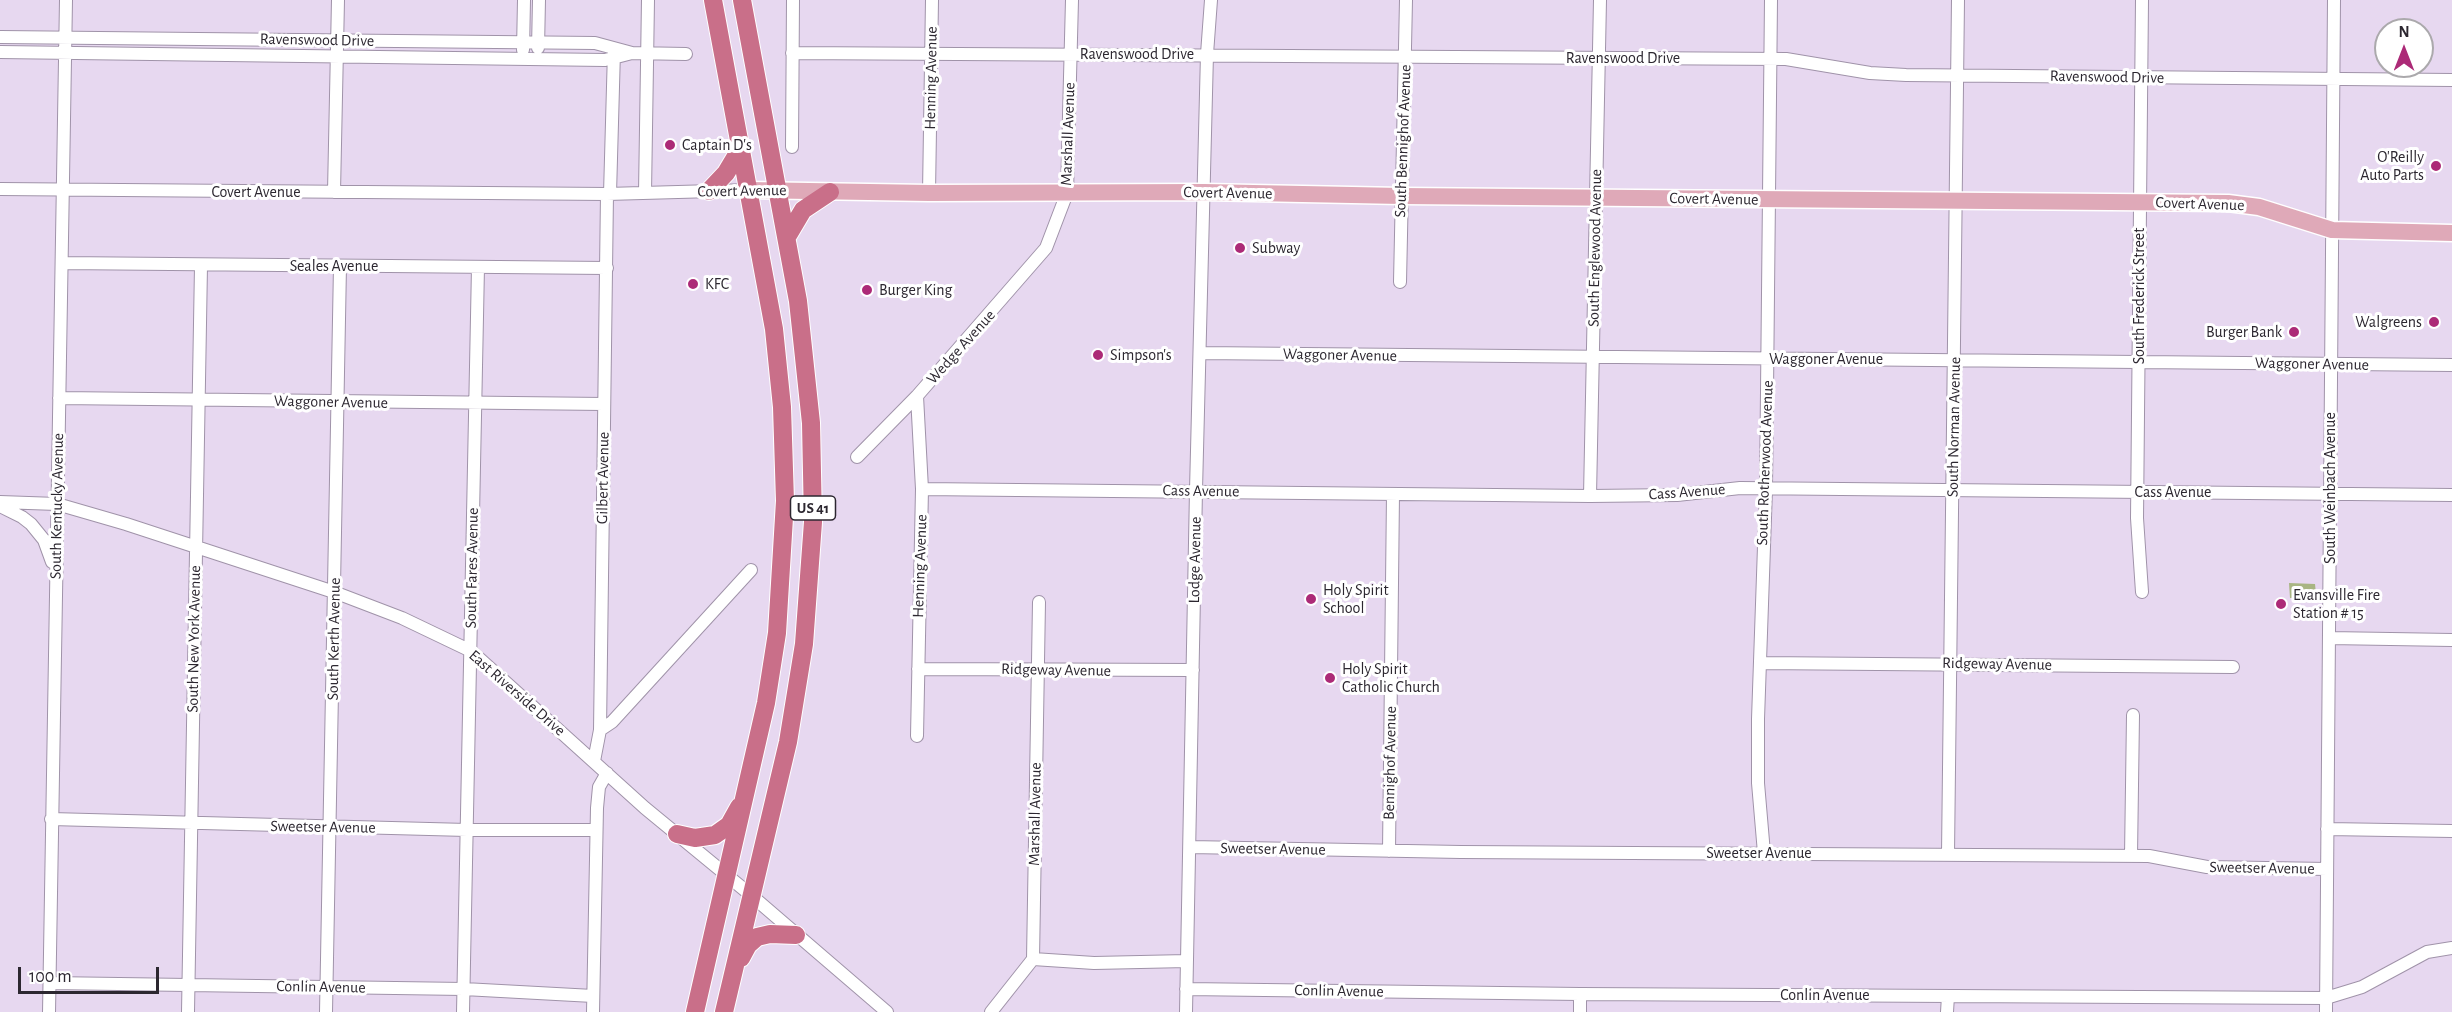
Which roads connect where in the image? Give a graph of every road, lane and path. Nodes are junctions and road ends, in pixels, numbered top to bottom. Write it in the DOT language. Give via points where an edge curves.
graph roads {
  1 [pos="66,0"];
  2 [pos="338,0"];
  3 [pos="524,0"];
  4 [pos="539,0"];
  5 [pos="648,0"];
  6 [pos="713,0"];
  7 [pos="742,0"];
  8 [pos="793,0"];
  9 [pos="932,0"];
  10 [pos="1072,0"];
  11 [pos="1211,0"];
  12 [pos="1406,0"];
  13 [pos="1600,0"];
  14 [pos="1771,0"];
  15 [pos="1958,0"];
  16 [pos="2142,0"];
  17 [pos="2334,0"];
  18 [pos="0,37"];
  19 [pos="66,38"];
  20 [pos="337,41"];
  21 [pos="523,43"];
  22 [pos="538,43"];
  23 [pos="0,52"];
  24 [pos="65,52"];
  25 [pos="614,53"];
  26 [pos="648,53"];
  27 [pos="792,53"];
  28 [pos="686,54"];
  29 [pos="931,54"];
  30 [pos="1070,54"];
  31 [pos="1207,54"];
  32 [pos="1405,55"];
  33 [pos="337,57"];
  34 [pos="522,58"];
  35 [pos="1599,58"];
  36 [pos="538,59"];
  37 [pos="1770,59"];
  38 [pos="1958,75"];
  39 [pos="2141,77"];
  40 [pos="2333,78"];
  41 [pos="2452,80"];
  42 [pos="792,147"];
  43 [pos="741,148"];
  44 [pos="0,189"];
  45 [pos="62,190"];
  46 [pos="749,190"];
  47 [pos="777,190"];
  48 [pos="709,191"];
  49 [pos="334,192"];
  50 [pos="830,192"];
  51 [pos="1204,192"];
  52 [pos="645,193"];
  53 [pos="929,193"];
  54 [pos="1067,193"];
  55 [pos="609,194"];
  56 [pos="1401,196"];
  57 [pos="1596,198"];
  58 [pos="1770,199"];
  59 [pos="1957,201"];
  60 [pos="2140,202"];
  61 [pos="1055,230"];
  62 [pos="2332,230"];
  63 [pos="2452,233"];
  64 [pos="787,237"];
  65 [pos="62,263"];
  66 [pos="201,266"];
  67 [pos="340,266"];
  68 [pos="478,267"];
  69 [pos="607,268"];
  70 [pos="1400,282"];
  71 [pos="1200,353"];
  72 [pos="1593,358"];
  73 [pos="1768,359"];
  74 [pos="1954,360"];
  75 [pos="2138,362"];
  76 [pos="2331,363"];
  77 [pos="2452,366"];
  78 [pos="917,396"];
  79 [pos="59,398"];
  80 [pos="199,400"];
  81 [pos="338,402"];
  82 [pos="476,403"];
  83 [pos="604,404"];
  84 [pos="857,457"];
  85 [pos="922,489"];
  86 [pos="1766,489"];
  87 [pos="1196,490"];
  88 [pos="1954,490"];
  89 [pos="2137,492"];
  90 [pos="2330,492"];
  91 [pos="1393,494"];
  92 [pos="2452,495"];
  93 [pos="1590,496"];
  94 [pos="0,502"];
  95 [pos="57,504"];
  96 [pos="0,506"];
  97 [pos="196,547"];
  98 [pos="751,570"];
  99 [pos="56,574"];
  100 [pos="334,592"];
  101 [pos="2142,592"];
  102 [pos="1039,602"];
  103 [pos="2329,638"];
  104 [pos="2452,639"];
  105 [pos="471,651"];
  106 [pos="1760,663"];
  107 [pos="1950,663"];
  108 [pos="2233,666"];
  109 [pos="918,669"];
  110 [pos="1038,670"];
  111 [pos="1193,670"];
  112 [pos="2133,715"];
  113 [pos="600,730"];
  114 [pos="917,736"];
  115 [pos="594,761"];
  116 [pos="607,773"];
  117 [pos="751,778"];
  118 [pos="51,819"];
  119 [pos="191,824"];
  120 [pos="330,827"];
  121 [pos="2328,829"];
  122 [pos="467,830"];
  123 [pos="596,830"];
  124 [pos="2452,831"];
  125 [pos="677,834"];
  126 [pos="1190,847"];
  127 [pos="1389,851"];
  128 [pos="1764,853"];
  129 [pos="1948,854"];
  130 [pos="2131,856"];
  131 [pos="2327,869"];
  132 [pos="728,875"];
  133 [pos="752,896"];
  134 [pos="796,935"];
  135 [pos="2452,948"];
  136 [pos="1033,959"];
  137 [pos="1187,961"];
  138 [pos="50,983"];
  139 [pos="188,985"];
  140 [pos="327,987"];
  141 [pos="1186,989"];
  142 [pos="464,990"];
  143 [pos="728,993"];
  144 [pos="1580,994"];
  145 [pos="593,996"];
  146 [pos="1948,996"];
  147 [pos="2326,998"];
  148 [pos="49,1012"];
  149 [pos="188,1012"];
  150 [pos="326,1012"];
  151 [pos="463,1012"];
  152 [pos="592,1012"];
  153 [pos="695,1012"];
  154 [pos="724,1012"];
  155 [pos="886,1012"];
  156 [pos="991,1012"];
  157 [pos="1186,1012"];
  158 [pos="1580,1012"];
  159 [pos="1947,1012"];
  160 [pos="2326,1012"];
  1 -- 19 [label="street, South Kentucky Avenue"];
  2 -- 20 [label="street"];
  3 -- 21 [label="street"];
  4 -- 22 [label="street"];
  5 -- 26 [label="street"];
  6 -- 43 [label="highway, US 41"];
  7 -- 47 [label="highway, US 41"];
  8 -- 27 [label="street"];
  9 -- 29 [label="street, Henning Avenue"];
  10 -- 30 [label="street, Marshall Avenue"];
  11 -- 31 [label="street, Lodge Avenue"];
  12 -- 32 [label="street, South Bennighof Avenue"];
  13 -- 35 [label="street, South Englewood Avenue"];
  14 -- 37 [label="street, South Rotherwood Avenue"];
  15 -- 38 [label="street, South Norman Avenue"];
  16 -- 39 [label="street, South Frederick Street"];
  17 -- 40 [label="street, South Weinbach Avenue"];
  18 -- 19 [label="street, Ravenswood Drive"];
  19 -- 20 [label="street, Ravenswood Drive"];
  19 -- 24 [label="street, South Kentucky Avenue"];
  20 -- 21 [label="street, Ravenswood Drive"];
  20 -- 33 [label="street"];
  21 -- 22 [label="street, Ravenswood Drive"];
  21 -- 34 [label="street"];
  22 -- 25 [label="street, Ravenswood Drive" via="599,43"];
  22 -- 36 [label="street"];
  23 -- 24 [label="street, Ravenswood Drive"];
  24 -- 33 [label="street, Ravenswood Drive"];
  24 -- 45 [label="street, South Kentucky Avenue"];
  25 -- 26 [label="street, Ravenswood Drive"];
  25 -- 36 [label="street, Ravenswood Drive"];
  25 -- 55 [label="street, Gilbert Avenue"];
  26 -- 28 [label="street, Ravenswood Drive"];
  26 -- 52 [label="street"];
  27 -- 29 [label="street, Ravenswood Drive"];
  27 -- 42 [label="street"];
  29 -- 30 [label="street, Ravenswood Drive"];
  29 -- 53 [label="street, Henning Avenue"];
  30 -- 31 [label="street, Ravenswood Drive"];
  30 -- 54 [label="street, Marshall Avenue"];
  31 -- 32 [label="street, Ravenswood Drive"];
  31 -- 51 [label="street, Lodge Avenue"];
  32 -- 35 [label="street, Ravenswood Drive"];
  32 -- 56 [label="street, South Bennighof Avenue"];
  33 -- 34 [label="street, Ravenswood Drive"];
  33 -- 49 [label="street"];
  34 -- 36 [label="street, Ravenswood Drive"];
  35 -- 37 [label="street, Ravenswood Drive"];
  35 -- 57 [label="street, South Englewood Avenue"];
  37 -- 38 [label="street, Ravenswood Drive" via="1885,74"];
  37 -- 58 [label="street, South Rotherwood Avenue"];
  38 -- 39 [label="street, Ravenswood Drive"];
  38 -- 59 [label="street, South Norman Avenue"];
  39 -- 40 [label="street, Ravenswood Drive"];
  39 -- 60 [label="street, South Frederick Street"];
  40 -- 41 [label="street, Ravenswood Drive"];
  40 -- 62 [label="street, South Weinbach Avenue"];
  43 -- 46 [label="highway, US 41"];
  43 -- 48 [label="highway"];
  44 -- 45 [label="street, Covert Avenue"];
  45 -- 49 [label="street, Covert Avenue"];
  45 -- 65 [label="street, South Kentucky Avenue"];
  46 -- 47 [label="main road, Covert Avenue"];
  46 -- 48 [label="street, Covert Avenue"];
  46 -- 117 [label="highway, US 41" via="777,357 785,501 777,633"];
  47 -- 50 [label="main road, Covert Avenue"];
  47 -- 64 [label="highway, US 41"];
  48 -- 52 [label="street, Covert Avenue"];
  49 -- 55 [label="street, Covert Avenue"];
  50 -- 53 [label="main road, Covert Avenue"];
  50 -- 64 [label="highway" via="803,210"];
  51 -- 54 [label="main road, Covert Avenue"];
  51 -- 56 [label="main road, Covert Avenue"];
  51 -- 71 [label="street, Lodge Avenue"];
  52 -- 55 [label="street, Covert Avenue"];
  53 -- 54 [label="main road, Covert Avenue"];
  54 -- 61 [label="street, Marshall Avenue"];
  55 -- 69 [label="street, Gilbert Avenue"];
  56 -- 57 [label="main road, Covert Avenue"];
  56 -- 70 [label="street, South Bennighof Avenue"];
  57 -- 58 [label="main road, Covert Avenue"];
  57 -- 72 [label="street, South Englewood Avenue"];
  58 -- 59 [label="main road, Covert Avenue"];
  58 -- 73 [label="street, South Rotherwood Avenue"];
  59 -- 60 [label="main road, Covert Avenue"];
  59 -- 74 [label="street, South Norman Avenue"];
  60 -- 62 [label="main road, Covert Avenue" via="2249,205"];
  60 -- 75 [label="street, South Frederick Street"];
  61 -- 78 [label="street, Wedge Avenue" via="1035,264"];
  62 -- 63 [label="main road, Covert Avenue"];
  62 -- 76 [label="street, South Weinbach Avenue"];
  64 -- 133 [label="highway, US 41" via="811,423 811,566 794,709"];
  65 -- 66 [label="street, Seales Avenue"];
  65 -- 79 [label="street, South Kentucky Avenue"];
  66 -- 67 [label="street, Seales Avenue"];
  66 -- 80 [label="street, South New York Avenue"];
  67 -- 68 [label="street, Seales Avenue"];
  67 -- 81 [label="street, South Kerth Avenue"];
  68 -- 69 [label="street, Seales Avenue"];
  68 -- 82 [label="street, South Fares Avenue"];
  69 -- 83 [label="street, Gilbert Avenue"];
  71 -- 72 [label="street, Waggoner Avenue"];
  71 -- 87 [label="street, Lodge Avenue"];
  72 -- 73 [label="street, Waggoner Avenue"];
  72 -- 93 [label="street, South Englewood Avenue"];
  73 -- 74 [label="street, Waggoner Avenue"];
  73 -- 86 [label="street, South Rotherwood Avenue"];
  74 -- 75 [label="street, Waggoner Avenue"];
  74 -- 88 [label="street, South Norman Avenue"];
  75 -- 76 [label="street, Waggoner Avenue"];
  75 -- 89 [label="street, South Frederick Street"];
  76 -- 77 [label="street, Waggoner Avenue"];
  76 -- 90 [label="street, South Weinbach Avenue"];
  78 -- 84 [label="street, Wedge Avenue"];
  78 -- 85 [label="street, Henning Avenue"];
  79 -- 80 [label="street, Waggoner Avenue"];
  79 -- 95 [label="street, South Kentucky Avenue"];
  80 -- 81 [label="street, Waggoner Avenue"];
  80 -- 97 [label="street, South New York Avenue"];
  81 -- 82 [label="street, Waggoner Avenue"];
  81 -- 100 [label="street, South Kerth Avenue"];
  82 -- 83 [label="street, Waggoner Avenue"];
  82 -- 105 [label="street, South Fares Avenue"];
  83 -- 113 [label="street, Gilbert Avenue"];
  85 -- 87 [label="street, Cass Avenue"];
  85 -- 109 [label="street, Henning Avenue"];
  86 -- 88 [label="street, Cass Avenue"];
  86 -- 93 [label="street, Cass Avenue"];
  86 -- 106 [label="street, South Rotherwood Avenue"];
  87 -- 91 [label="street, Cass Avenue"];
  87 -- 111 [label="street, Lodge Avenue"];
  88 -- 89 [label="street, Cass Avenue"];
  88 -- 107 [label="street, South Norman Avenue"];
  89 -- 90 [label="street, Cass Avenue"];
  89 -- 101 [label="street, South Frederick Street"];
  90 -- 92 [label="street, Cass Avenue"];
  90 -- 103 [label="street, South Weinbach Avenue"];
  91 -- 93 [label="street, Cass Avenue"];
  91 -- 127 [label="street, Bennighof Avenue"];
  94 -- 95 [label="street, East Riverside Drive"];
  95 -- 97 [label="street, East Riverside Drive"];
  95 -- 99 [label="street, South Kentucky Avenue"];
  96 -- 99 [label="street" via="22,517 38,532"];
  97 -- 100 [label="street, East Riverside Drive"];
  97 -- 119 [label="street, South New York Avenue"];
  98 -- 113 [label="street"];
  99 -- 118 [label="street, South Kentucky Avenue"];
  100 -- 105 [label="street, East Riverside Drive" via="402,618"];
  100 -- 120 [label="street, South Kerth Avenue"];
  102 -- 110 [label="street, Marshall Avenue"];
  103 -- 104 [label="street"];
  103 -- 121 [label="street, South Weinbach Avenue"];
  105 -- 115 [label="street, East Riverside Drive"];
  105 -- 122 [label="street, South Fares Avenue"];
  106 -- 107 [label="street, Ridgeway Avenue"];
  106 -- 128 [label="street, South Rotherwood Avenue" via="1758,783"];
  107 -- 108 [label="street, Ridgeway Avenue"];
  107 -- 129 [label="street, South Norman Avenue"];
  109 -- 110 [label="street, Ridgeway Avenue"];
  109 -- 114 [label="street, Henning Avenue"];
  110 -- 111 [label="street, Ridgeway Avenue"];
  110 -- 136 [label="street, Marshall Avenue"];
  111 -- 126 [label="street, Lodge Avenue"];
  112 -- 130 [label="street"];
  113 -- 115 [label="street, Gilbert Avenue"];
  115 -- 116 [label="street, East Riverside Drive"];
  116 -- 123 [label="street" via="598,796"];
  116 -- 125 [label="street, East Riverside Drive"];
  117 -- 125 [label="highway" via="726,828 703,838"];
  117 -- 132 [label="highway, US 41"];
  118 -- 119 [label="street, Sweetser Avenue"];
  118 -- 138 [label="street, South Kentucky Avenue"];
  119 -- 120 [label="street, Sweetser Avenue"];
  119 -- 139 [label="street, South New York Avenue"];
  120 -- 122 [label="street, Sweetser Avenue"];
  120 -- 140 [label="street, South Kerth Avenue"];
  121 -- 124 [label="street"];
  121 -- 131 [label="street, South Weinbach Avenue"];
  122 -- 123 [label="street, Sweetser Avenue"];
  122 -- 142 [label="street, South Fares Avenue"];
  123 -- 145 [label="street"];
  125 -- 132 [label="street, East Riverside Drive"];
  126 -- 127 [label="street, Sweetser Avenue"];
  126 -- 137 [label="street, Lodge Avenue"];
  127 -- 128 [label="street, Sweetser Avenue"];
  128 -- 129 [label="street, Sweetser Avenue"];
  129 -- 130 [label="street, Sweetser Avenue"];
  130 -- 131 [label="street, Sweetser Avenue" via="2207,867"];
  131 -- 147 [label="street, South Weinbach Avenue"];
  132 -- 133 [label="street, East Riverside Drive"];
  132 -- 153 [label="highway, US 41"];
  133 -- 134 [label="street, East Riverside Drive"];
  133 -- 143 [label="highway, US 41"];
  134 -- 143 [label="highway" via="770,934 753,940 743,953"];
  134 -- 155 [label="street, East Riverside Drive"];
  135 -- 147 [label="street, Conlin Avenue" via="2427,952 2362,987"];
  136 -- 137 [label="street" via="1094,963"];
  136 -- 156 [label="street"];
  137 -- 141 [label="street, Lodge Avenue"];
  138 -- 139 [label="street, Conlin Avenue"];
  138 -- 148 [label="street, South Kentucky Avenue"];
  139 -- 140 [label="street, Conlin Avenue"];
  139 -- 149 [label="street, South New York Avenue"];
  140 -- 142 [label="street, Conlin Avenue"];
  140 -- 150 [label="street, South Kerth Avenue"];
  141 -- 144 [label="street, Conlin Avenue"];
  141 -- 157 [label="street, Lodge Avenue"];
  142 -- 145 [label="street, Conlin Avenue"];
  142 -- 151 [label="street, South Fares Avenue"];
  143 -- 154 [label="highway, US 41"];
  144 -- 146 [label="street, Conlin Avenue"];
  144 -- 158 [label="street"];
  145 -- 152 [label="street"];
  146 -- 147 [label="street, Conlin Avenue"];
  146 -- 159 [label="street"];
  147 -- 160 [label="street, South Weinbach Avenue"];
}
